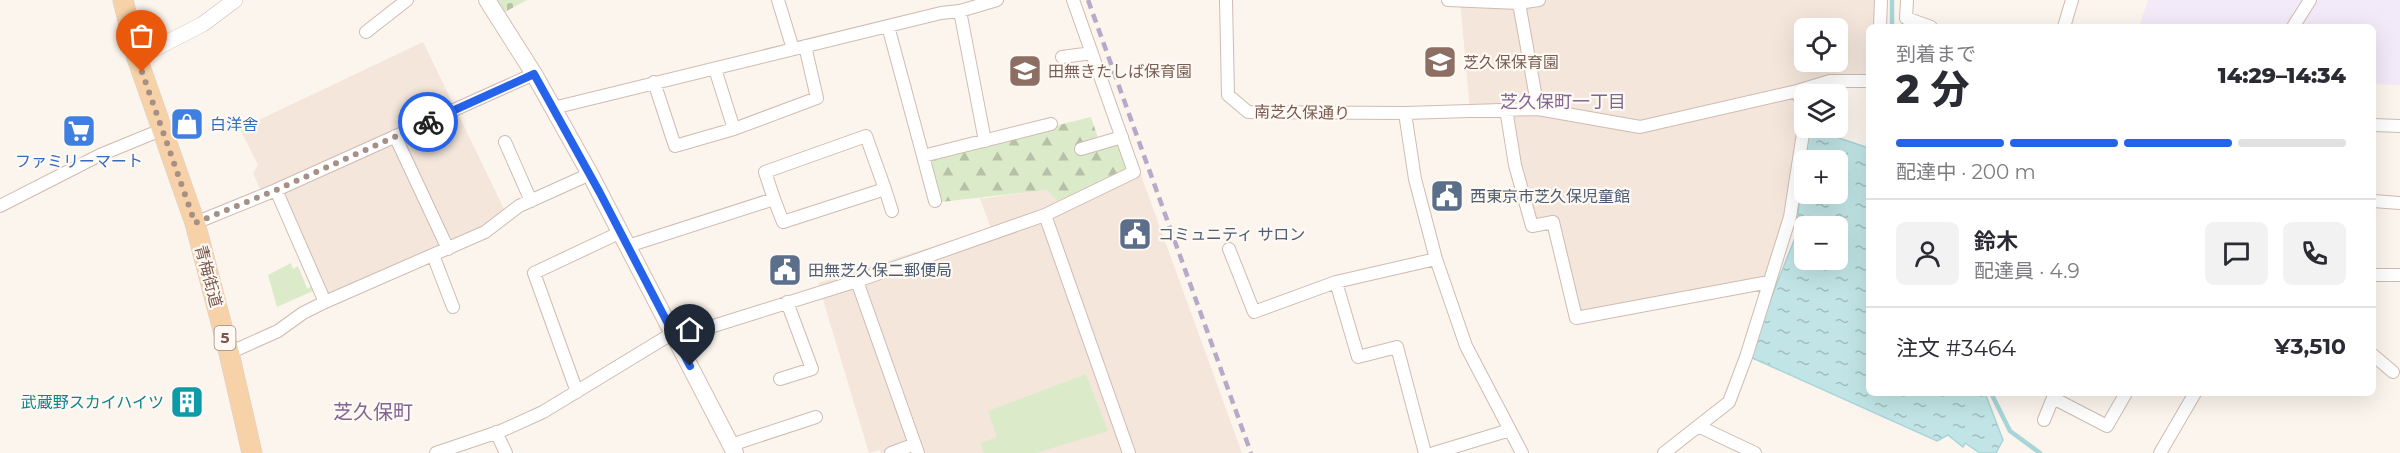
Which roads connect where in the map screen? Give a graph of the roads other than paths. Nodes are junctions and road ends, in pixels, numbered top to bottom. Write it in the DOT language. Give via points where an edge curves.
graph roads {
  1 [pos="123,0"];
  2 [pos="234,0"];
  3 [pos="407,0"];
  4 [pos="487,0"];
  5 [pos="778,0"];
  6 [pos="939,0"];
  7 [pos="997,0"];
  8 [pos="1073,0"];
  9 [pos="1226,0"];
  10 [pos="1448,0"];
  11 [pos="1539,0"];
  12 [pos="1881,0"];
  13 [pos="1907,0"];
  14 [pos="2072,0"];
  15 [pos="2310,0"];
  16 [pos="1519,3"];
  17 [pos="960,11"];
  18 [pos="941,13"];
  19 [pos="1880,24"];
  20 [pos="1923,24"];
  21 [pos="2065,24"];
  22 [pos="2295,24"];
  23 [pos="888,26"];
  24 [pos="366,32"];
  25 [pos="799,47"];
  26 [pos="1092,53"];
  27 [pos="1062,57"];
  28 [pos="137,58"];
  29 [pos="715,69"];
  30 [pos="534,74"];
  31 [pos="1866,81"];
  32 [pos="654,82"];
  33 [pos="1820,84"];
  34 [pos="1794,92"];
  35 [pos="553,108"];
  36 [pos="1506,109"];
  37 [pos="1538,109"];
  38 [pos="1405,113"];
  39 [pos="1051,124"];
  40 [pos="2376,125"];
  41 [pos="2400,126"];
  42 [pos="734,129"];
  43 [pos="161,130"];
  44 [pos="395,136"];
  45 [pos="1122,137"];
  46 [pos="1802,138"];
  47 [pos="985,141"];
  48 [pos="505,142"];
  49 [pos="1081,149"];
  50 [pos="923,156"];
  51 [pos="590,174"];
  52 [pos="885,189"];
  53 [pos="276,190"];
  54 [pos="774,199"];
  55 [pos="531,201"];
  56 [pos="935,201"];
  57 [pos="2376,201"];
  58 [pos="2400,203"];
  59 [pos="0,206"];
  60 [pos="892,211"];
  61 [pos="1045,215"];
  62 [pos="195,223"];
  63 [pos="625,239"];
  64 [pos="448,249"];
  65 [pos="1229,249"];
  66 [pos="433,255"];
  67 [pos="1436,259"];
  68 [pos="2376,275"];
  69 [pos="2400,275"];
  70 [pos="857,280"];
  71 [pos="1336,282"];
  72 [pos="1769,282"];
  73 [pos="324,302"];
  74 [pos="787,302"];
  75 [pos="453,307"];
  76 [pos="674,335"];
  77 [pos="229,353"];
  78 [pos="2376,358"];
  79 [pos="2393,372"];
  80 [pos="780,379"];
  81 [pos="577,392"];
  82 [pos="2054,396"];
  83 [pos="2124,396"];
  84 [pos="2192,396"];
  85 [pos="816,417"];
  86 [pos="2044,420"];
  87 [pos="1700,427"];
  88 [pos="1510,430"];
  89 [pos="496,432"];
  90 [pos="733,449"];
  91 [pos="916,449"];
  92 [pos="252,453"];
  93 [pos="436,453"];
  94 [pos="506,453"];
  95 [pos="891,453"];
  96 [pos="1129,453"];
  97 [pos="1425,453"];
  98 [pos="1434,453"];
  99 [pos="1522,453"];
  100 [pos="1664,453"];
  101 [pos="1755,453"];
  102 [pos="2160,453"];
  1 -- 28 [label="main road, 青梅街道 / 5"];
  2 -- 28 [label="street" via="203,24"];
  3 -- 24 [label="street"];
  4 -- 30 [label="main road"];
  5 -- 25 [label="street"];
  6 -- 18 [label="street"];
  7 -- 17 [label="street"];
  8 -- 26 [label="street"];
  9 -- 38 [label="street, 南芝久保通り" via="1228,95 1248,112"];
  10 -- 16 [label="street"];
  11 -- 16 [label="street"];
  12 -- 19 [label="street"];
  13 -- 20 [label="street" via="1906,18"];
  14 -- 21 [label="street"];
  15 -- 22 [label="street"];
  16 -- 37 [label="street"];
  17 -- 18 [label="street"];
  17 -- 47 [label="street"];
  18 -- 23 [label="street"];
  23 -- 25 [label="street"];
  23 -- 50 [label="street"];
  25 -- 29 [label="street"];
  25 -- 42 [label="street" via="817,98"];
  26 -- 27 [label="street"];
  26 -- 45 [label="street"];
  28 -- 43 [label="main road, 青梅街道 / 5"];
  29 -- 32 [label="street"];
  29 -- 42 [label="street"];
  30 -- 35 [label="main road"];
  30 -- 44 [label="street"];
  31 -- 33 [label="street, 南芝久保通り"];
  32 -- 35 [label="street"];
  32 -- 42 [label="street" via="675,146"];
  34 -- 37 [label="street, 南芝久保通り" via="1640,127"];
  35 -- 51 [label="main road"];
  36 -- 37 [label="street, 南芝久保通り"];
  36 -- 38 [label="street, 南芝久保通り"];
  36 -- 72 [label="street" via="1515,165 1532,226 1553,222 1576,318"];
  38 -- 67 [label="street" via="1415,179"];
  39 -- 47 [label="street"];
  40 -- 41 [label="street"];
  43 -- 59 [label="street" via="100,155"];
  43 -- 62 [label="main road, 青梅街道 / 5"];
  44 -- 53 [label="street"];
  44 -- 64 [label="street"];
  45 -- 49 [label="street"];
  45 -- 61 [label="street" via="1134,172"];
  46 -- 72 [label="street" via="1790,217"];
  47 -- 50 [label="street"];
  48 -- 55 [label="street"];
  50 -- 56 [label="street"];
  51 -- 55 [label="street"];
  51 -- 63 [label="main road"];
  52 -- 54 [label="street" via="783,222"];
  52 -- 54 [label="street" via="866,136 765,172"];
  52 -- 60 [label="street"];
  53 -- 62 [label="street"];
  53 -- 73 [label="street"];
  54 -- 63 [label="street"];
  55 -- 64 [label="street" via="485,232"];
  57 -- 58 [label="street"];
  61 -- 70 [label="street"];
  61 -- 96 [label="street"];
  62 -- 77 [label="main road, 青梅街道 / 5"];
  63 -- 76 [label="main road"];
  63 -- 81 [label="street" via="534,273"];
  64 -- 66 [label="street"];
  65 -- 71 [label="street" via="1254,312"];
  66 -- 73 [label="street"];
  66 -- 75 [label="street"];
  67 -- 71 [label="street"];
  67 -- 88 [label="street" via="1466,346"];
  68 -- 69 [label="street"];
  70 -- 74 [label="street"];
  70 -- 91 [label="street"];
  71 -- 97 [label="street" via="1358,357 1397,347"];
  72 -- 87 [label="street" via="1729,402"];
  73 -- 77 [label="street" via="278,331"];
  74 -- 76 [label="street"];
  74 -- 80 [label="street" via="812,369"];
  76 -- 81 [label="street"];
  76 -- 90 [label="main road"];
  77 -- 92 [label="main road, 青梅街道 / 5"];
  78 -- 79 [label="street"];
  81 -- 89 [label="street"];
  82 -- 83 [label="street" via="2107,426"];
  82 -- 86 [label="street"];
  84 -- 102 [label="street"];
  85 -- 90 [label="street"];
  87 -- 100 [label="street"];
  87 -- 101 [label="street"];
  88 -- 98 [label="street"];
  88 -- 99 [label="street"];
  89 -- 93 [label="street"];
  89 -- 94 [label="street"];
  91 -- 95 [label="street"];
}
